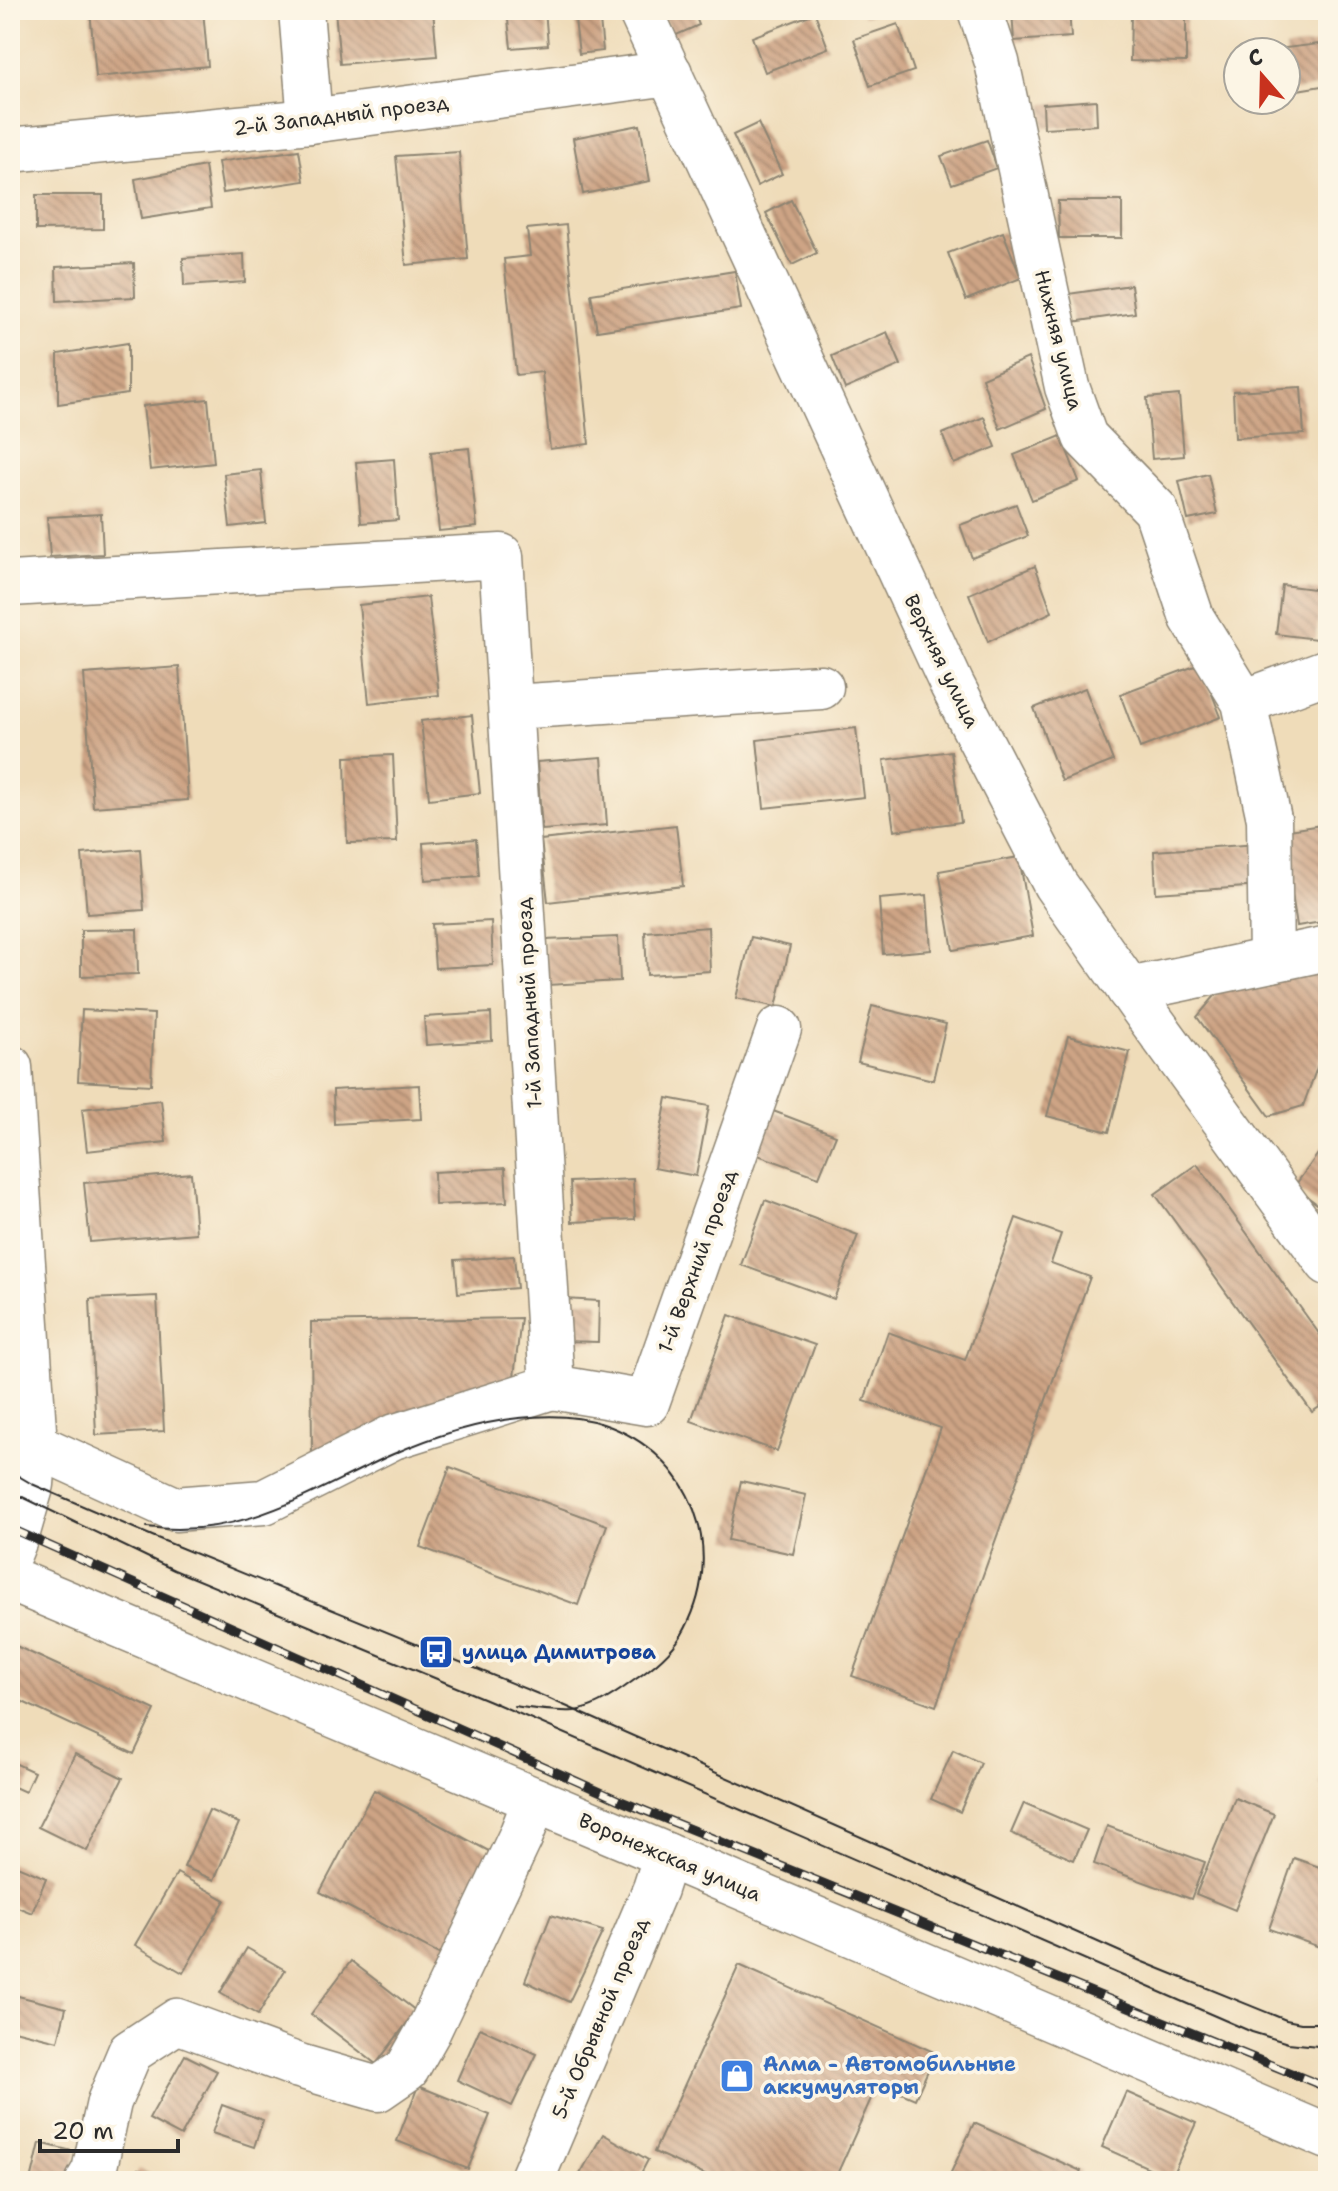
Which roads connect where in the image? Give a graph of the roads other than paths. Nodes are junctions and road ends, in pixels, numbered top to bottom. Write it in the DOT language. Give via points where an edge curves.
graph roads {
  1 [pos="301,10"];
  2 [pos="640,10"];
  3 [pos="980,10"];
  4 [pos="670,73"];
  5 [pos="310,121"];
  6 [pos="10,150"];
  7 [pos="10,584"];
  8 [pos="1328,671"];
  9 [pos="821,687"];
  10 [pos="1244,702"];
  11 [pos="512,707"];
  12 [pos="1328,948"];
  13 [pos="1271,960"];
  14 [pos="1129,990"];
  15 [pos="779,1029"];
  16 [pos="10,1067"];
  17 [pos="1328,1263"];
  18 [pos="552,1387"];
  19 [pos="35,1445"];
  20 [pos="10,1552"];
  21 [pos="10,1579"];
  22 [pos="535,1800"];
  23 [pos="666,1855"];
  24 [pos="1328,2137"];
  25 [pos="88,2181"];
  26 [pos="531,2181"];
  1 -- 5 [label="street"];
  2 -- 4 [label="street, Верхняя улица"];
  3 -- 10 [label="street, Нижняя улица" via="997,62 1067,387 1085,437 1156,510 1192,618"];
  4 -- 5 [label="street, 2-й Западный проезд"];
  4 -- 14 [label="street, Верхняя улица" via="952,685 1055,884"];
  5 -- 6 [label="street, 2-й Западный проезд"];
  7 -- 11 [label="street, 1-й Западный проезд" via="501,556"];
  8 -- 10 [label="street"];
  9 -- 11 [label="street"];
  10 -- 13 [label="street, Нижняя улица" via="1269,819"];
  11 -- 18 [label="street, 1-й Западный проезд"];
  12 -- 13 [label="street"];
  13 -- 14 [label="street"];
  14 -- 17 [label="street, Верхняя улица"];
  15 -- 18 [label="street, 1-й Верхний проезд" via="647,1403"];
  16 -- 19 [label="street"];
  18 -- 19 [label="street" via="393,1437 264,1502 175,1509"];
  19 -- 20 [label="street" via="32,1484"];
  21 -- 22 [label="street, Воронежская улица"];
  22 -- 23 [label="street, Воронежская улица"];
  22 -- 25 [label="street" via="407,2069 378,2089 177,2021 130,2052 109,2102"];
  23 -- 24 [label="street, Воронежская улица"];
  23 -- 26 [label="street, 5-й Обрывной проезд"];
}
